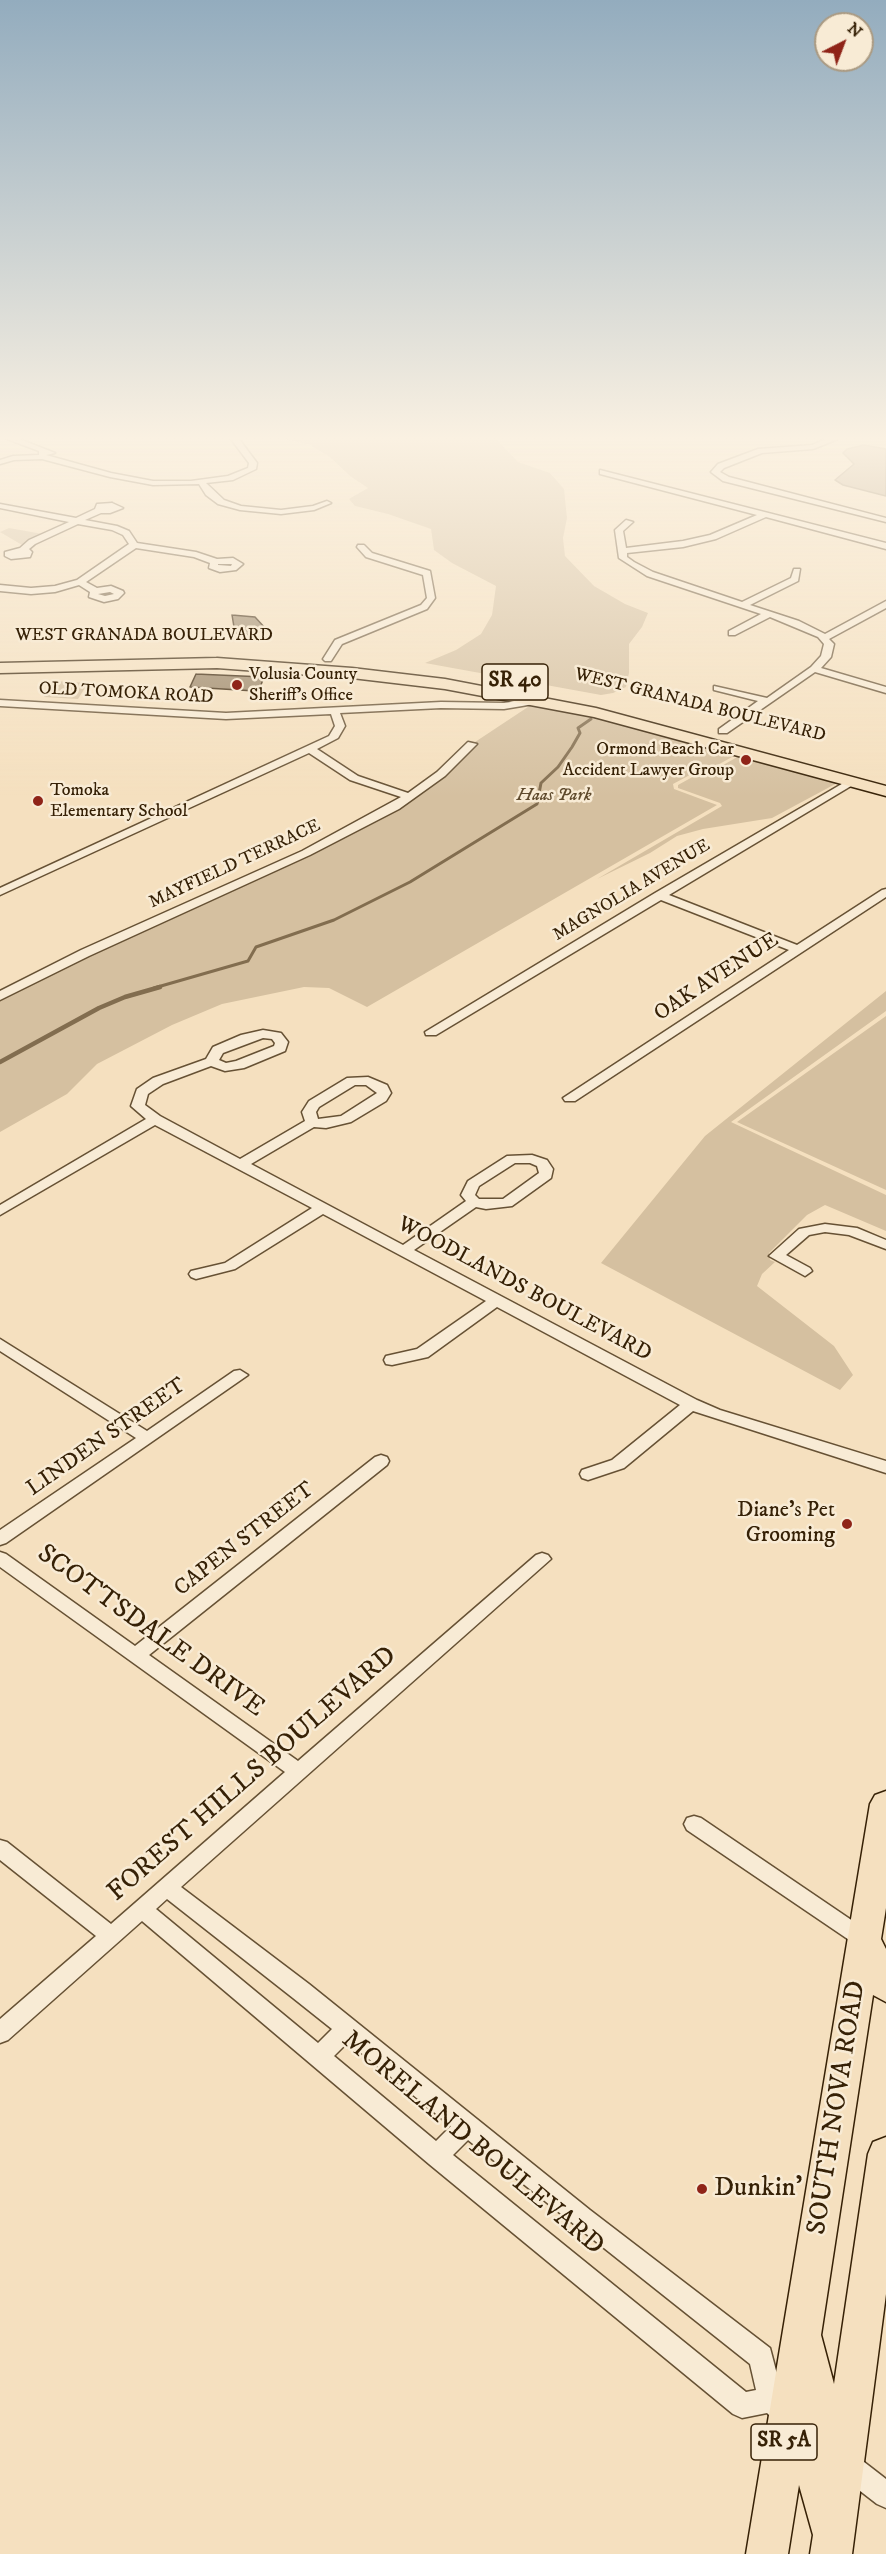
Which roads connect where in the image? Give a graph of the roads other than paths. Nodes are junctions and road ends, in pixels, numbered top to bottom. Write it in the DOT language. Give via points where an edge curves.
graph roads {
  1 [pos="115,558"];
  2 [pos="206,558"];
  3 [pos="379,558"];
  4 [pos="623,558"];
  5 [pos="216,561"];
  6 [pos="798,571"];
  7 [pos="80,582"];
  8 [pos="2,591"];
  9 [pos="96,591"];
  10 [pos="886,604"];
  11 [pos="742,605"];
  12 [pos="769,614"];
  13 [pos="732,633"];
  14 [pos="824,638"];
  15 [pos="0,656"];
  16 [pos="91,659"];
  17 [pos="327,665"];
  18 [pos="0,668"];
  19 [pos="814,669"];
  20 [pos="717,688"];
  21 [pos="886,690"];
  22 [pos="591,697"];
  23 [pos="537,700"];
  24 [pos="769,701"];
  25 [pos="0,703"];
  26 [pos="335,712"];
  27 [pos="671,733"];
  28 [pos="729,733"];
  29 [pos="472,744"];
  30 [pos="309,748"];
  31 [pos="812,754"];
  32 [pos="852,773"];
  33 [pos="886,777"];
  34 [pos="886,791"];
  35 [pos="411,797"];
  36 [pos="0,891"];
  37 [pos="886,892"];
  38 [pos="659,895"];
  39 [pos="799,950"];
  40 [pos="0,996"];
  41 [pos="431,1032"];
  42 [pos="211,1062"];
  43 [pos="570,1098"];
  44 [pos="155,1119"];
  45 [pos="312,1123"];
  46 [pos="241,1164"];
  47 [pos="474,1202"];
  48 [pos="322,1208"];
  49 [pos="0,1211"];
  50 [pos="886,1245"];
  51 [pos="403,1251"];
  52 [pos="805,1271"];
  53 [pos="196,1274"];
  54 [pos="496,1300"];
  55 [pos="0,1344"];
  56 [pos="392,1360"];
  57 [pos="240,1374"];
  58 [pos="691,1404"];
  59 [pos="147,1438"];
  60 [pos="381,1461"];
  61 [pos="886,1467"];
  62 [pos="588,1474"];
  63 [pos="0,1539"];
  64 [pos="0,1558"];
  65 [pos="542,1559"];
  66 [pos="136,1654"];
  67 [pos="297,1772"];
  68 [pos="886,1804"];
  69 [pos="694,1824"];
  70 [pos="0,1848"];
  71 [pos="166,1887"];
  72 [pos="142,1909"];
  73 [pos="111,1936"];
  74 [pos="865,1940"];
  75 [pos="886,1987"];
  76 [pos="347,2028"];
  77 [pos="0,2033"];
  78 [pos="319,2057"];
  79 [pos="467,2125"];
  80 [pos="886,2154"];
  81 [pos="437,2156"];
  82 [pos="802,2329"];
  83 [pos="780,2408"];
  84 [pos="844,2463"];
  85 [pos="886,2495"];
  86 [pos="832,2547"];
  87 [pos="767,2554"];
  1 -- 7 [label="street"];
  2 -- 5 [label="street"];
  3 -- 17 [label="street" via="428,573 431,598 424,607 338,642"];
  4 -- 11 [label="street" via="650,574"];
  6 -- 11 [label="street" via="795,579"];
  7 -- 8 [label="street" via="55,589"];
  7 -- 9 [label="street"];
  10 -- 14 [label="street"];
  11 -- 12 [label="street"];
  12 -- 13 [label="street"];
  12 -- 14 [label="street" via="796,622"];
  14 -- 19 [label="street" via="829,644 826,657"];
  15 -- 16 [label="main road, WEST GRANADA BOULEVARD / SR 40"];
  16 -- 17 [label="main road, WEST GRANADA BOULEVARD / SR 40"];
  16 -- 17 [label="main road, WEST GRANADA BOULEVARD / SR 40" via="137,652 244,653"];
  16 -- 18 [label="main road, WEST GRANADA BOULEVARD / SR 40"];
  17 -- 22 [label="main road, WEST GRANADA BOULEVARD / SR 40" via="373,662"];
  17 -- 23 [label="main road, WEST GRANADA BOULEVARD / SR 40"];
  19 -- 21 [label="street"];
  19 -- 24 [label="street"];
  20 -- 24 [label="street"];
  22 -- 23 [label="main road"];
  22 -- 28 [label="main road, WEST GRANADA BOULEVARD / SR 40"];
  23 -- 26 [label="street, OLD TOMOKA ROAD" via="504,706 441,705"];
  23 -- 27 [label="main road, WEST GRANADA BOULEVARD / SR 40"];
  24 -- 28 [label="street" via="769,706"];
  25 -- 26 [label="street, OLD TOMOKA ROAD" via="194,716"];
  26 -- 30 [label="street" via="339,726 333,738"];
  27 -- 28 [label="main road"];
  27 -- 32 [label="main road, WEST GRANADA BOULEVARD / SR 40"];
  28 -- 31 [label="main road, WEST GRANADA BOULEVARD / SR 40"];
  29 -- 35 [label="street, MAYFIELD TERRACE"];
  30 -- 35 [label="street" via="354,778"];
  30 -- 36 [label="street"];
  32 -- 33 [label="main road"];
  32 -- 34 [label="main road, WEST GRANADA BOULEVARD / SR 40"];
  32 -- 38 [label="street, MAGNOLIA AVENUE"];
  35 -- 40 [label="street, MAYFIELD TERRACE" via="306,853"];
  37 -- 39 [label="street, OAK AVENUE"];
  38 -- 39 [label="street"];
  38 -- 41 [label="street, MAGNOLIA AVENUE"];
  39 -- 43 [label="street, OAK AVENUE"];
  42 -- 44 [label="street" via="158,1081 142,1092 138,1106"];
  44 -- 46 [label="street, WOODLANDS BOULEVARD"];
  44 -- 49 [label="street"];
  45 -- 45 [label="street" via="346,1119 381,1098 382,1088 368,1081 352,1081 314,1104 309,1112"];
  45 -- 46 [label="street"];
  46 -- 48 [label="street, WOODLANDS BOULEVARD"];
  47 -- 47 [label="street" via="486,1206 507,1203 546,1175 546,1169 532,1159 512,1159 470,1188 468,1195"];
  47 -- 51 [label="street"];
  48 -- 51 [label="street, WOODLANDS BOULEVARD"];
  48 -- 53 [label="street" via="230,1266"];
  50 -- 52 [label="street" via="852,1231 825,1227 804,1232 776,1256"];
  51 -- 54 [label="street, WOODLANDS BOULEVARD"];
  54 -- 56 [label="street" via="422,1353"];
  54 -- 58 [label="street, WOODLANDS BOULEVARD"];
  55 -- 59 [label="street"];
  57 -- 59 [label="street, LINDEN STREET"];
  58 -- 61 [label="street, WOODLANDS BOULEVARD"];
  58 -- 62 [label="street" via="618,1464"];
  59 -- 63 [label="street, LINDEN STREET"];
  60 -- 66 [label="street, CAPEN STREET"];
  64 -- 66 [label="street, SCOTTSDALE DRIVE"];
  65 -- 67 [label="street, FOREST HILLS BOULEVARD"];
  66 -- 67 [label="street, SCOTTSDALE DRIVE"];
  67 -- 71 [label="street, FOREST HILLS BOULEVARD"];
  68 -- 74 [label="main road, SOUTH NOVA ROAD / SR 5A"];
  69 -- 74 [label="street"];
  70 -- 73 [label="street"];
  71 -- 72 [label="street, FOREST HILLS BOULEVARD"];
  71 -- 76 [label="street, MORELAND BOULEVARD"];
  72 -- 73 [label="street, FOREST HILLS BOULEVARD"];
  72 -- 78 [label="street, MORELAND BOULEVARD"];
  73 -- 77 [label="street, FOREST HILLS BOULEVARD"];
  74 -- 75 [label="main road"];
  74 -- 82 [label="main road, SOUTH NOVA ROAD / SR 5A"];
  76 -- 78 [label="street"];
  76 -- 79 [label="street, MORELAND BOULEVARD"];
  78 -- 81 [label="street, MORELAND BOULEVARD"];
  79 -- 81 [label="street"];
  79 -- 83 [label="street, MORELAND BOULEVARD" via="761,2357"];
  80 -- 84 [label="main road, SR 5A"];
  81 -- 83 [label="street, MORELAND BOULEVARD" via="742,2405"];
  82 -- 83 [label="main road, SOUTH NOVA ROAD / SR 5A"];
  82 -- 84 [label="main road" via="823,2421"];
  83 -- 86 [label="main road" via="813,2461"];
  83 -- 87 [label="main road, SOUTH NOVA ROAD / SR 5A"];
  84 -- 85 [label="street"];
  84 -- 86 [label="main road, SR 5A"];
}
